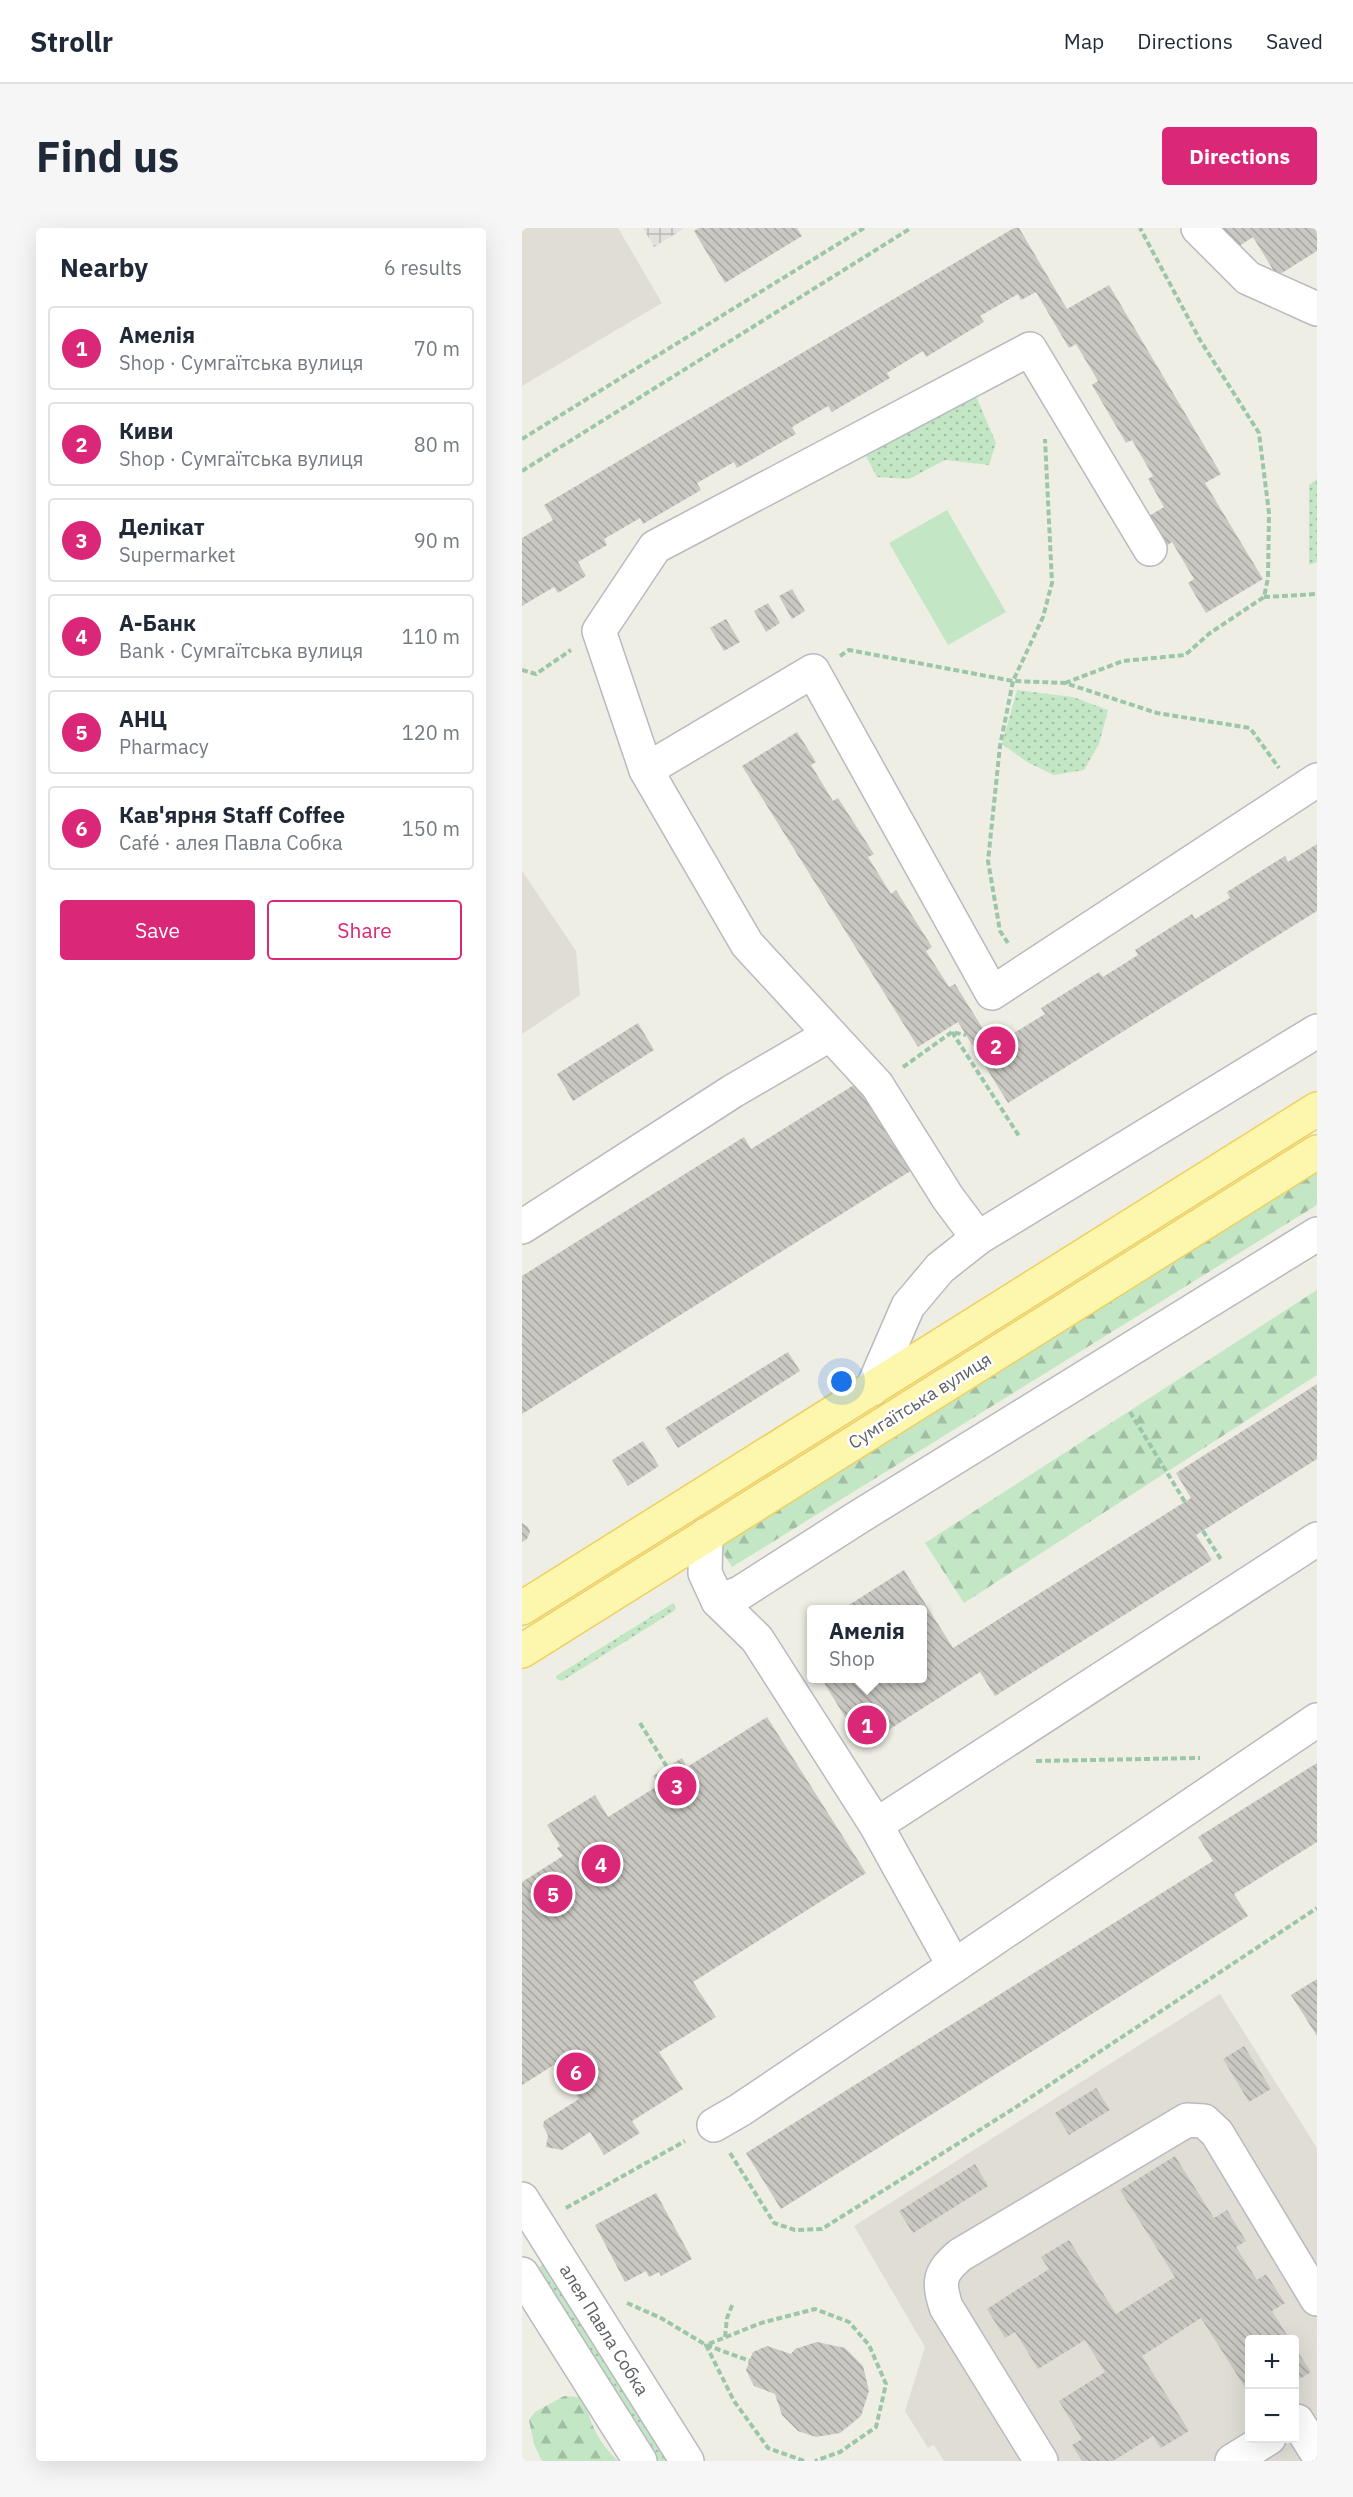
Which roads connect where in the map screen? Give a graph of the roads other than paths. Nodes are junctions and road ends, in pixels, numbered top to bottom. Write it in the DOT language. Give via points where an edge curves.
graph roads {
  1 [pos="1198,228"];
  2 [pos="1317,309"];
  3 [pos="1150,549"];
  4 [pos="646,770"];
  5 [pos="1307,786"];
  6 [pos="1317,1031"];
  7 [pos="829,1035"];
  8 [pos="1317,1109"];
  9 [pos="1317,1152"];
  10 [pos="522,1227"];
  11 [pos="1317,1234"];
  12 [pos="978,1238"];
  13 [pos="872,1389"];
  14 [pos="706,1535"];
  15 [pos="1317,1539"];
  16 [pos="718,1601"];
  17 [pos="522,1608"];
  18 [pos="522,1651"];
  19 [pos="1317,1720"];
  20 [pos="876,1825"];
  21 [pos="954,1966"];
  22 [pos="714,2125"];
  23 [pos="530,2211"];
  24 [pos="522,2274"];
  25 [pos="1317,2299"];
  26 [pos="1303,2417"];
  27 [pos="1262,2443"];
  28 [pos="1317,2453"];
  29 [pos="639,2461"];
  30 [pos="687,2461"];
  31 [pos="1041,2461"];
  32 [pos="1232,2461"];
  1 -- 2 [label="street" via="1248,278"];
  3 -- 4 [label="street" via="1030,349 655,547 599,631"];
  4 -- 5 [label="street" via="813,671 992,993"];
  4 -- 7 [label="street" via="747,944"];
  6 -- 12 [label="street"];
  7 -- 10 [label="street" via="733,1091"];
  7 -- 12 [label="street" via="877,1085 948,1198"];
  8 -- 13 [label="main road, Сумгаїтська вулиця"];
  9 -- 14 [label="main road, Сумгаїтська вулиця"];
  11 -- 16 [label="street" via="740,1593"];
  12 -- 13 [label="street" via="940,1268 908,1306"];
  13 -- 17 [label="main road, Сумгаїтська вулиця"];
  14 -- 16 [label="street" via="705,1573"];
  14 -- 18 [label="main road, Сумгаїтська вулиця"];
  15 -- 20 [label="street"];
  16 -- 20 [label="street" via="757,1639"];
  19 -- 21 [label="street"];
  20 -- 21 [label="street"];
  21 -- 22 [label="street"];
  23 -- 30 [label="street, алея Павла Собка"];
  24 -- 29 [label="street"];
  25 -- 31 [label="street" via="1217,2133 1204,2121 1187,2120 946,2267 939,2286 946,2307"];
  26 -- 28 [label="street"];
  27 -- 32 [label="street"];
}
